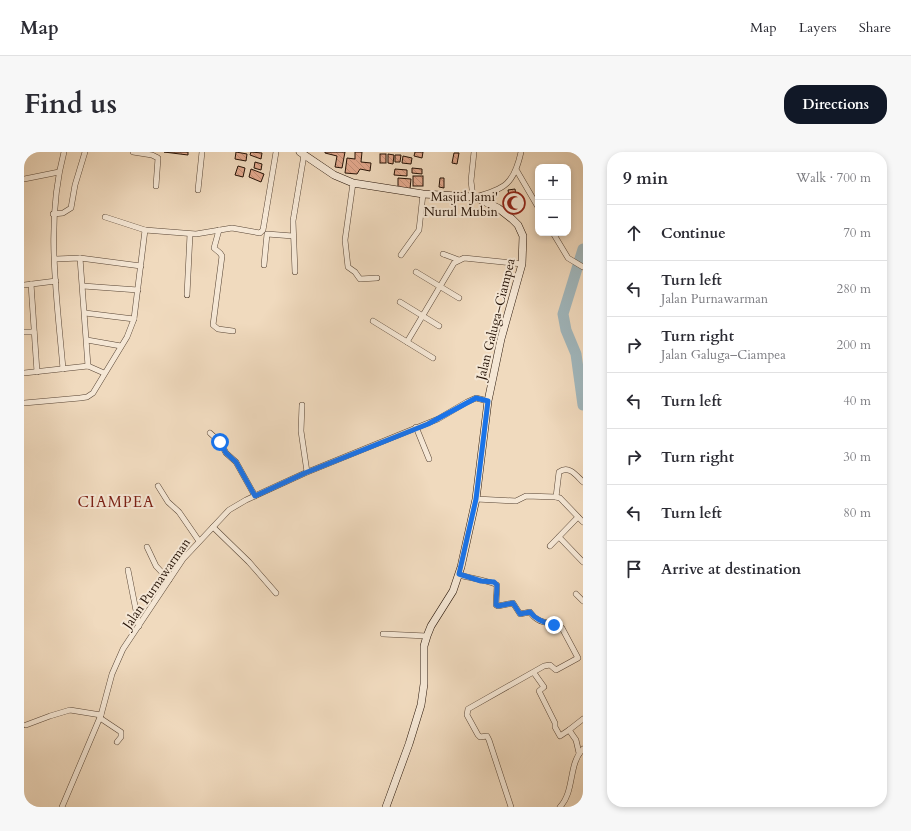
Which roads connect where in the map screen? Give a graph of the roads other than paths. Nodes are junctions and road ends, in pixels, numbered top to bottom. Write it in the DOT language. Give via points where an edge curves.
graph roads {
  1 [pos="64,152"];
  2 [pos="85,152"];
  3 [pos="133,152"];
  4 [pos="202,152"];
  5 [pos="276,152"];
  6 [pos="474,152"];
  7 [pos="521,152"];
  8 [pos="302,153"];
  9 [pos="517,171"];
  10 [pos="59,172"];
  11 [pos="24,178"];
  12 [pos="353,183"];
  13 [pos="156,186"];
  14 [pos="198,190"];
  15 [pos="423,194"];
  16 [pos="474,197"];
  17 [pos="535,202"];
  18 [pos="53,214"];
  19 [pos="105,216"];
  20 [pos="145,230"];
  21 [pos="218,230"];
  22 [pos="190,234"];
  23 [pos="293,236"];
  24 [pos="555,236"];
  25 [pos="443,254"];
  26 [pos="401,255"];
  27 [pos="80,258"];
  28 [pos="56,259"];
  29 [pos="459,260"];
  30 [pos="522,264"];
  31 [pos="264,265"];
  32 [pos="141,266"];
  33 [pos="583,267"];
  34 [pos="295,272"];
  35 [pos="416,272"];
  36 [pos="377,278"];
  37 [pos="56,281"];
  38 [pos="31,284"];
  39 [pos="24,285"];
  40 [pos="82,286"];
  41 [pos="440,287"];
  42 [pos="138,290"];
  43 [pos="187,295"];
  44 [pos="459,298"];
  45 [pos="400,302"];
  46 [pos="85,312"];
  47 [pos="422,316"];
  48 [pos="134,319"];
  49 [pos="372,321"];
  50 [pos="439,326"];
  51 [pos="232,331"];
  52 [pos="24,332"];
  53 [pos="34,332"];
  54 [pos="86,340"];
  55 [pos="407,342"];
  56 [pos="121,346"];
  57 [pos="433,358"];
  58 [pos="88,366"];
  59 [pos="63,370"];
  60 [pos="37,372"];
  61 [pos="24,373"];
  62 [pos="104,373"];
  63 [pos="488,401"];
  64 [pos="24,403"];
  65 [pos="302,405"];
  66 [pos="416,427"];
  67 [pos="210,433"];
  68 [pos="429,459"];
  69 [pos="307,472"];
  70 [pos="583,482"];
  71 [pos="158,486"];
  72 [pos="255,496"];
  73 [pos="556,497"];
  74 [pos="476,499"];
  75 [pos="578,517"];
  76 [pos="583,522"];
  77 [pos="212,527"];
  78 [pos="559,537"];
  79 [pos="199,541"];
  80 [pos="550,546"];
  81 [pos="147,547"];
  82 [pos="583,562"];
  83 [pos="128,570"];
  84 [pos="459,574"];
  85 [pos="169,580"];
  86 [pos="276,593"];
  87 [pos="576,594"];
  88 [pos="583,601"];
  89 [pos="139,626"];
  90 [pos="383,634"];
  91 [pos="427,636"];
  92 [pos="534,672"];
  93 [pos="100,717"];
  94 [pos="583,719"];
  95 [pos="26,725"];
  96 [pos="569,730"];
  97 [pos="117,742"];
  98 [pos="581,751"];
  99 [pos="62,807"];
  100 [pos="386,807"];
  101 [pos="511,807"];
  102 [pos="560,807"];
  1 -- 10 [label="street"];
  2 -- 18 [label="street" via="71,208 63,213"];
  3 -- 13 [label="street" via="158,158"];
  4 -- 14 [label="street"];
  5 -- 21 [label="street" via="263,230 256,234 232,228"];
  6 -- 16 [label="street" via="470,181"];
  7 -- 9 [label="street"];
  8 -- 12 [label="street, Jalan Galuga–Ciampea" via="334,175"];
  8 -- 23 [label="street"];
  9 -- 16 [label="street" via="503,187"];
  9 -- 17 [label="street"];
  10 -- 11 [label="street"];
  10 -- 18 [label="street"];
  12 -- 15 [label="street, Jalan Galuga–Ciampea"];
  12 -- 36 [label="street" via="345,240 347,266 360,279"];
  15 -- 16 [label="street, Jalan Galuga–Ciampea"];
  15 -- 26 [label="street" via="419,230"];
  16 -- 30 [label="street, Jalan Galuga–Ciampea" via="498,208 518,225 523,236"];
  18 -- 28 [label="street"];
  19 -- 20 [label="street"];
  20 -- 22 [label="street"];
  20 -- 32 [label="street"];
  21 -- 22 [label="street"];
  21 -- 51 [label="street" via="214,248 222,256 213,324 218,329"];
  22 -- 43 [label="street"];
  23 -- 31 [label="street" via="267,234"];
  23 -- 34 [label="street"];
  24 -- 33 [label="street" via="571,261"];
  25 -- 29 [label="street"];
  27 -- 28 [label="street"];
  27 -- 32 [label="street"];
  27 -- 40 [label="street"];
  28 -- 37 [label="street"];
  29 -- 30 [label="street" via="464,258"];
  29 -- 41 [label="street" via="454,263"];
  30 -- 63 [label="street, Jalan Galuga–Ciampea" via="501,339"];
  32 -- 42 [label="street"];
  35 -- 41 [label="street"];
  37 -- 38 [label="street"];
  37 -- 59 [label="street"];
  38 -- 39 [label="street"];
  38 -- 53 [label="street"];
  40 -- 42 [label="street"];
  40 -- 46 [label="street"];
  41 -- 44 [label="street"];
  41 -- 47 [label="street"];
  42 -- 48 [label="street"];
  45 -- 47 [label="street"];
  46 -- 48 [label="street"];
  46 -- 54 [label="street"];
  47 -- 50 [label="street"];
  47 -- 55 [label="street"];
  48 -- 56 [label="street"];
  49 -- 55 [label="street"];
  52 -- 53 [label="street"];
  53 -- 60 [label="street"];
  54 -- 56 [label="street"];
  54 -- 58 [label="street"];
  55 -- 57 [label="street"];
  56 -- 62 [label="street"];
  58 -- 59 [label="street"];
  58 -- 62 [label="street"];
  59 -- 60 [label="street"];
  60 -- 61 [label="street"];
  62 -- 64 [label="street" via="93,393 87,397"];
  63 -- 66 [label="street, Jalan Purnawarman" via="476,398 438,419"];
  63 -- 74 [label="street, Jalan Galuga–Ciampea"];
  65 -- 69 [label="street" via="301,431"];
  66 -- 68 [label="street"];
  66 -- 69 [label="street, Jalan Purnawarman"];
  67 -- 72 [label="street" via="236,462"];
  69 -- 72 [label="street, Jalan Purnawarman"];
  70 -- 73 [label="street" via="573,471 562,470 559,472"];
  71 -- 79 [label="street"];
  72 -- 77 [label="street, Jalan Purnawarman" via="230,510"];
  73 -- 74 [label="street" via="526,496 516,501"];
  73 -- 75 [label="street"];
  74 -- 84 [label="street, Jalan Galuga–Ciampea"];
  75 -- 76 [label="street"];
  75 -- 78 [label="street"];
  77 -- 79 [label="street, Jalan Purnawarman"];
  77 -- 86 [label="street" via="249,562"];
  78 -- 80 [label="street"];
  78 -- 82 [label="street"];
  79 -- 85 [label="street, Jalan Purnawarman"];
  81 -- 85 [label="street" via="156,566"];
  83 -- 89 [label="street"];
  84 -- 91 [label="street, Jalan Galuga–Ciampea" via="453,591"];
  84 -- 92 [label="street" via="494,582 497,585 496,605 513,603 520,614 530,612 540,621 560,626 565,630 569,644 578,658 556,670 550,665"];
  85 -- 89 [label="street, Jalan Purnawarman"];
  87 -- 88 [label="street"];
  89 -- 93 [label="street, Jalan Purnawarman" via="117,662"];
  90 -- 91 [label="street"];
  91 -- 100 [label="street, Jalan Galuga–Ciampea" via="424,646 421,705"];
  92 -- 96 [label="street" via="544,687 539,691 560,736"];
  92 -- 101 [label="street" via="472,706 467,713 479,736 488,738"];
  93 -- 95 [label="street" via="70,710"];
  93 -- 97 [label="street" via="121,732"];
  93 -- 99 [label="street, Jalan Purnawarman"];
  94 -- 96 [label="street"];
  96 -- 98 [label="street"];
  98 -- 102 [label="street" via="577,757 570,790"];
}
